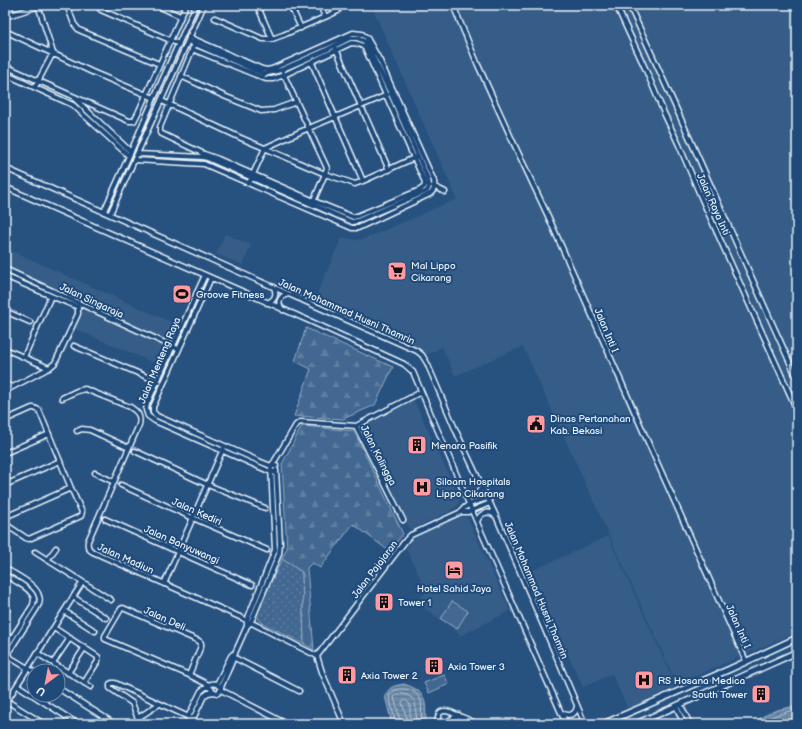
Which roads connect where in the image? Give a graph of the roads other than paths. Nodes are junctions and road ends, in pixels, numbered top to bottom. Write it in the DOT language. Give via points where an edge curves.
graph roads {
  1 [pos="9,5"];
  2 [pos="39,5"];
  3 [pos="67,5"];
  4 [pos="97,5"];
  5 [pos="156,5"];
  6 [pos="186,5"];
  7 [pos="196,5"];
  8 [pos="204,5"];
  9 [pos="257,5"];
  10 [pos="290,5"];
  11 [pos="320,5"];
  12 [pos="453,5"];
  13 [pos="616,5"];
  14 [pos="629,5"];
  15 [pos="194,10"];
  16 [pos="338,10"];
  17 [pos="200,13"];
  18 [pos="12,14"];
  19 [pos="5,16"];
  20 [pos="180,16"];
  21 [pos="325,17"];
  22 [pos="215,18"];
  23 [pos="300,28"];
  24 [pos="5,31"];
  25 [pos="189,39"];
  26 [pos="272,39"];
  27 [pos="170,40"];
  28 [pos="195,42"];
  29 [pos="179,44"];
  30 [pos="336,48"];
  31 [pos="192,49"];
  32 [pos="322,50"];
  33 [pos="53,53"];
  34 [pos="224,55"];
  35 [pos="378,62"];
  36 [pos="312,63"];
  37 [pos="159,64"];
  38 [pos="280,65"];
  39 [pos="5,66"];
  40 [pos="281,70"];
  41 [pos="251,71"];
  42 [pos="5,74"];
  43 [pos="284,75"];
  44 [pos="181,76"];
  45 [pos="38,80"];
  46 [pos="35,87"];
  47 [pos="158,89"];
  48 [pos="165,92"];
  49 [pos="146,94"];
  50 [pos="391,94"];
  51 [pos="71,96"];
  52 [pos="386,96"];
  53 [pos="154,98"];
  54 [pos="162,101"];
  55 [pos="296,102"];
  56 [pos="170,104"];
  57 [pos="361,106"];
  58 [pos="335,117"];
  59 [pos="405,121"];
  60 [pos="308,129"];
  61 [pos="265,148"];
  62 [pos="130,154"];
  63 [pos="138,154"];
  64 [pos="206,156"];
  65 [pos="416,157"];
  66 [pos="136,160"];
  67 [pos="5,168"];
  68 [pos="389,170"];
  69 [pos="325,174"];
  70 [pos="252,175"];
  71 [pos="120,176"];
  72 [pos="126,179"];
  73 [pos="363,181"];
  74 [pos="249,183"];
  75 [pos="427,185"];
  76 [pos="435,186"];
  77 [pos="5,187"];
  78 [pos="445,192"];
  79 [pos="313,203"];
  80 [pos="310,210"];
  81 [pos="104,211"];
  82 [pos="110,214"];
  83 [pos="5,269"];
  84 [pos="205,275"];
  85 [pos="5,276"];
  86 [pos="211,278"];
  87 [pos="274,287"];
  88 [pos="289,294"];
  89 [pos="52,296"];
  90 [pos="267,303"];
  91 [pos="283,310"];
  92 [pos="5,311"];
  93 [pos="30,322"];
  94 [pos="74,346"];
  95 [pos="173,346"];
  96 [pos="5,349"];
  97 [pos="178,349"];
  98 [pos="24,357"];
  99 [pos="49,368"];
  100 [pos="797,378"];
  101 [pos="157,381"];
  102 [pos="163,383"];
  103 [pos="5,384"];
  104 [pos="12,387"];
  105 [pos="5,391"];
  106 [pos="421,392"];
  107 [pos="62,398"];
  108 [pos="797,410"];
  109 [pos="5,420"];
  110 [pos="356,426"];
  111 [pos="77,431"];
  112 [pos="49,434"];
  113 [pos="225,446"];
  114 [pos="129,448"];
  115 [pos="135,451"];
  116 [pos="223,451"];
  117 [pos="5,453"];
  118 [pos="60,461"];
  119 [pos="274,464"];
  120 [pos="271,472"];
  121 [pos="276,472"];
  122 [pos="95,473"];
  123 [pos="114,482"];
  124 [pos="208,484"];
  125 [pos="5,485"];
  126 [pos="121,485"];
  127 [pos="482,485"];
  128 [pos="71,488"];
  129 [pos="465,496"];
  130 [pos="488,498"];
  131 [pos="490,503"];
  132 [pos="469,505"];
  133 [pos="265,508"];
  134 [pos="472,511"];
  135 [pos="461,512"];
  136 [pos="496,516"];
  137 [pos="5,517"];
  138 [pos="193,518"];
  139 [pos="105,519"];
  140 [pos="403,520"];
  141 [pos="477,522"];
  142 [pos="5,524"];
  143 [pos="56,548"];
  144 [pos="267,550"];
  145 [pos="34,552"];
  146 [pos="178,552"];
  147 [pos="47,560"];
  148 [pos="5,568"];
  149 [pos="5,575"];
  150 [pos="82,583"];
  151 [pos="164,584"];
  152 [pos="252,585"];
  153 [pos="73,597"];
  154 [pos="111,600"];
  155 [pos="64,611"];
  156 [pos="106,618"];
  157 [pos="249,621"];
  158 [pos="54,628"];
  159 [pos="95,631"];
  160 [pos="70,638"];
  161 [pos="797,638"];
  162 [pos="85,647"];
  163 [pos="5,649"];
  164 [pos="797,652"];
  165 [pos="37,653"];
  166 [pos="233,655"];
  167 [pos="6,656"];
  168 [pos="317,656"];
  169 [pos="746,661"];
  170 [pos="31,663"];
  171 [pos="53,663"];
  172 [pos="26,668"];
  173 [pos="26,672"];
  174 [pos="68,673"];
  175 [pos="189,675"];
  176 [pos="84,683"];
  177 [pos="17,685"];
  178 [pos="209,686"];
  179 [pos="91,687"];
  180 [pos="220,687"];
  181 [pos="298,691"];
  182 [pos="214,692"];
  183 [pos="66,693"];
  184 [pos="6,702"];
  185 [pos="159,704"];
  186 [pos="678,705"];
  187 [pos="578,706"];
  188 [pos="560,710"];
  189 [pos="459,716"];
  190 [pos="188,717"];
  191 [pos="138,718"];
  192 [pos="193,719"];
  193 [pos="5,722"];
  194 [pos="283,722"];
  195 [pos="8,724"];
  196 [pos="44,724"];
  197 [pos="78,724"];
  198 [pos="112,724"];
  199 [pos="140,724"];
  200 [pos="189,724"];
  201 [pos="344,724"];
  202 [pos="438,724"];
  203 [pos="443,724"];
  204 [pos="477,724"];
  205 [pos="566,724"];
  206 [pos="585,724"];
  207 [pos="603,724"];
  208 [pos="636,724"];
  209 [pos="684,724"];
  210 [pos="690,724"];
  1 -- 18 [label="street"];
  2 -- 18 [label="street"];
  2 -- 33 [label="street"];
  3 -- 37 [label="street" via="79,30"];
  4 -- 27 [label="street" via="101,10"];
  5 -- 20 [label="street"];
  6 -- 20 [label="street"];
  7 -- 15 [label="street"];
  8 -- 17 [label="street"];
  9 -- 26 [label="street"];
  10 -- 23 [label="street"];
  11 -- 21 [label="street"];
  12 -- 169 [label="street, Jalan Inti I"];
  13 -- 108 [label="street, Jalan Raya Inti"];
  14 -- 100 [label="street, Jalan Raya Inti"];
  15 -- 17 [label="street"];
  15 -- 29 [label="street"];
  16 -- 21 [label="street"];
  17 -- 25 [label="street"];
  18 -- 19 [label="street"];
  20 -- 27 [label="street"];
  21 -- 23 [label="street"];
  22 -- 26 [label="street" via="263,39"];
  23 -- 26 [label="street"];
  24 -- 33 [label="street"];
  25 -- 28 [label="street"];
  25 -- 48 [label="street"];
  27 -- 29 [label="street"];
  27 -- 37 [label="street"];
  28 -- 31 [label="street"];
  28 -- 34 [label="street"];
  29 -- 47 [label="street"];
  30 -- 32 [label="street"];
  30 -- 35 [label="street" via="350,38 356,38 364,41"];
  30 -- 36 [label="street"];
  30 -- 52 [label="street" via="351,43 363,45"];
  30 -- 57 [label="street"];
  31 -- 41 [label="street"];
  31 -- 44 [label="street"];
  32 -- 35 [label="street" via="353,33 362,34 367,38"];
  32 -- 38 [label="street"];
  32 -- 40 [label="street"];
  33 -- 45 [label="street"];
  33 -- 49 [label="street"];
  34 -- 38 [label="street" via="267,70"];
  34 -- 41 [label="street"];
  35 -- 50 [label="street"];
  35 -- 59 [label="street"];
  36 -- 43 [label="street"];
  36 -- 58 [label="street"];
  37 -- 49 [label="street"];
  38 -- 40 [label="street"];
  39 -- 45 [label="street"];
  40 -- 41 [label="street" via="264,74"];
  40 -- 43 [label="street"];
  41 -- 43 [label="street" via="266,79"];
  42 -- 46 [label="street"];
  43 -- 55 [label="street"];
  44 -- 55 [label="street" via="261,111 274,110"];
  44 -- 56 [label="street"];
  45 -- 46 [label="street"];
  45 -- 51 [label="street"];
  46 -- 62 [label="street" via="73,105"];
  47 -- 48 [label="street"];
  47 -- 53 [label="street"];
  48 -- 54 [label="street"];
  49 -- 51 [label="street" via="132,122"];
  49 -- 53 [label="street"];
  50 -- 52 [label="street"];
  50 -- 59 [label="street"];
  51 -- 62 [label="street"];
  52 -- 57 [label="street"];
  52 -- 65 [label="street"];
  53 -- 62 [label="street"];
  54 -- 56 [label="street"];
  54 -- 63 [label="street"];
  55 -- 60 [label="street"];
  56 -- 61 [label="street"];
  56 -- 64 [label="street" via="160,133"];
  57 -- 58 [label="street"];
  57 -- 68 [label="street"];
  58 -- 60 [label="street"];
  58 -- 73 [label="street"];
  59 -- 65 [label="street"];
  59 -- 76 [label="street"];
  60 -- 61 [label="street"];
  60 -- 69 [label="street" via="327,168"];
  61 -- 69 [label="street"];
  61 -- 70 [label="street"];
  62 -- 71 [label="street"];
  63 -- 64 [label="street"];
  63 -- 66 [label="street"];
  64 -- 70 [label="street"];
  65 -- 68 [label="street"];
  65 -- 75 [label="street" via="428,179"];
  66 -- 72 [label="street"];
  66 -- 74 [label="street" via="204,164"];
  67 -- 81 [label="street, Jalan Mohammad Husni Thamrin"];
  68 -- 73 [label="street"];
  69 -- 73 [label="street" via="355,184"];
  69 -- 79 [label="street"];
  70 -- 74 [label="street"];
  70 -- 79 [label="street"];
  71 -- 72 [label="street"];
  71 -- 81 [label="street"];
  72 -- 82 [label="street"];
  74 -- 80 [label="street"];
  75 -- 76 [label="street"];
  75 -- 79 [label="street" via="427,191 352,222"];
  76 -- 78 [label="street"];
  76 -- 80 [label="street" via="430,194 358,228 352,228"];
  77 -- 84 [label="street"];
  79 -- 80 [label="street"];
  81 -- 82 [label="street, Jalan Mohammad Husni Thamrin"];
  82 -- 87 [label="street, Jalan Mohammad Husni Thamrin"];
  83 -- 95 [label="street, Jalan Singaraja"];
  84 -- 86 [label="street"];
  84 -- 95 [label="street, Jalan Menteng Raya"];
  85 -- 89 [label="street"];
  86 -- 90 [label="street"];
  86 -- 97 [label="street, Jalan Menteng Raya"];
  87 -- 88 [label="street, Jalan Mohammad Husni Thamrin"];
  87 -- 90 [label="street" via="276,295"];
  88 -- 91 [label="street" via="281,297 279,302"];
  88 -- 127 [label="street, Jalan Mohammad Husni Thamrin" via="422,355"];
  89 -- 98 [label="street"];
  89 -- 99 [label="street" via="78,307 78,314 55,363"];
  90 -- 91 [label="street"];
  91 -- 106 [label="street" via="404,364 413,372"];
  92 -- 93 [label="street"];
  94 -- 101 [label="street"];
  95 -- 97 [label="street, Jalan Singaraja"];
  95 -- 101 [label="street, Jalan Menteng Raya"];
  96 -- 98 [label="street"];
  97 -- 102 [label="street, Jalan Menteng Raya"];
  98 -- 99 [label="street"];
  99 -- 104 [label="street"];
  101 -- 102 [label="street"];
  101 -- 116 [label="street, Jalan Menteng Raya" via="146,410 148,416"];
  102 -- 113 [label="street, Jalan Menteng Raya" via="153,412"];
  103 -- 104 [label="street"];
  104 -- 105 [label="street"];
  106 -- 110 [label="street"];
  106 -- 129 [label="street"];
  107 -- 114 [label="street, Jalan Madiun" via="85,389 137,411 140,421"];
  109 -- 112 [label="street" via="36,408"];
  110 -- 119 [label="street, Jalan Kalingga" via="300,422"];
  110 -- 140 [label="street, Jalan Kalingga"];
  111 -- 114 [label="street" via="90,430"];
  112 -- 117 [label="street"];
  112 -- 118 [label="street"];
  113 -- 116 [label="street"];
  113 -- 119 [label="street, Jalan Menteng Raya"];
  114 -- 123 [label="street, Jalan Madiun"];
  115 -- 124 [label="street"];
  116 -- 120 [label="street, Jalan Menteng Raya"];
  116 -- 124 [label="street"];
  118 -- 125 [label="street"];
  118 -- 128 [label="street"];
  119 -- 120 [label="street"];
  119 -- 121 [label="street"];
  120 -- 121 [label="street, Jalan Menteng Raya"];
  120 -- 157 [label="street" via="275,550"];
  121 -- 157 [label="street" via="280,549"];
  122 -- 123 [label="street"];
  123 -- 151 [label="street, Jalan Madiun" via="88,541 88,548"];
  124 -- 133 [label="street"];
  124 -- 138 [label="street"];
  126 -- 138 [label="street, Jalan Kediri"];
  127 -- 129 [label="street" via="476,494"];
  127 -- 130 [label="street, Jalan Mohammad Husni Thamrin"];
  128 -- 137 [label="street"];
  128 -- 142 [label="street" via="82,512 81,516 30,539"];
  129 -- 132 [label="street"];
  130 -- 131 [label="street, Jalan Mohammad Husni Thamrin"];
  130 -- 132 [label="street, Jalan Pajajaran"];
  131 -- 134 [label="street, Jalan Pajajaran"];
  131 -- 136 [label="street, Jalan Mohammad Husni Thamrin"];
  132 -- 134 [label="street"];
  132 -- 135 [label="street, Jalan Pajajaran"];
  134 -- 135 [label="street, Jalan Pajajaran"];
  134 -- 141 [label="street"];
  135 -- 168 [label="street, Jalan Pajajaran" via="406,540"];
  136 -- 141 [label="street" via="489,512 484,513"];
  136 -- 187 [label="street, Jalan Mohammad Husni Thamrin"];
  138 -- 144 [label="street, Jalan Kediri"];
  138 -- 146 [label="street"];
  139 -- 146 [label="street, Jalan Banyuwangi"];
  141 -- 188 [label="street"];
  143 -- 147 [label="street"];
  145 -- 147 [label="street"];
  146 -- 151 [label="street"];
  146 -- 152 [label="street, Jalan Banyuwangi"];
  147 -- 150 [label="street"];
  148 -- 167 [label="street" via="31,585 39,596 39,604"];
  149 -- 163 [label="street" via="28,589 34,599 33,605"];
  150 -- 153 [label="street"];
  150 -- 154 [label="street"];
  151 -- 157 [label="street, Jalan Madiun"];
  153 -- 155 [label="street"];
  153 -- 156 [label="street"];
  155 -- 158 [label="street"];
  155 -- 159 [label="street"];
  157 -- 166 [label="street"];
  157 -- 168 [label="street, Jalan Madiun"];
  158 -- 160 [label="street"];
  158 -- 165 [label="street"];
  160 -- 162 [label="street"];
  160 -- 171 [label="street"];
  161 -- 169 [label="main road"];
  162 -- 174 [label="street"];
  162 -- 176 [label="street" via="99,659"];
  164 -- 186 [label="main road"];
  165 -- 170 [label="street"];
  165 -- 171 [label="street"];
  166 -- 180 [label="street"];
  166 -- 181 [label="street"];
  167 -- 172 [label="street"];
  168 -- 201 [label="street"];
  169 -- 207 [label="main road"];
  173 -- 177 [label="street"];
  174 -- 176 [label="street"];
  175 -- 175 [label="street, Jalan Deli" via="201,646 199,641 121,609 105,636 106,639"];
  175 -- 178 [label="street"];
  176 -- 179 [label="street"];
  177 -- 184 [label="street"];
  177 -- 197 [label="street"];
  178 -- 180 [label="street" via="214,684"];
  178 -- 182 [label="street"];
  178 -- 190 [label="street" via="201,691"];
  180 -- 182 [label="street" via="218,692"];
  180 -- 194 [label="street"];
  182 -- 192 [label="street" via="204,696"];
  183 -- 198 [label="street"];
  184 -- 196 [label="street"];
  185 -- 190 [label="street"];
  185 -- 191 [label="street"];
  185 -- 191 [label="street" via="111,683 110,688 132,703"];
  186 -- 208 [label="main road"];
  186 -- 209 [label="street"];
  186 -- 210 [label="street"];
  187 -- 188 [label="street" via="575,712 569,715"];
  187 -- 206 [label="street, Jalan Mohammad Husni Thamrin"];
  188 -- 205 [label="street"];
  189 -- 202 [label="street" via="442,711 438,716"];
  189 -- 203 [label="street"];
  189 -- 204 [label="street"];
  190 -- 192 [label="street"];
  190 -- 200 [label="street"];
  191 -- 199 [label="street"];
  192 -- 200 [label="street"];
  193 -- 195 [label="street"];
}
